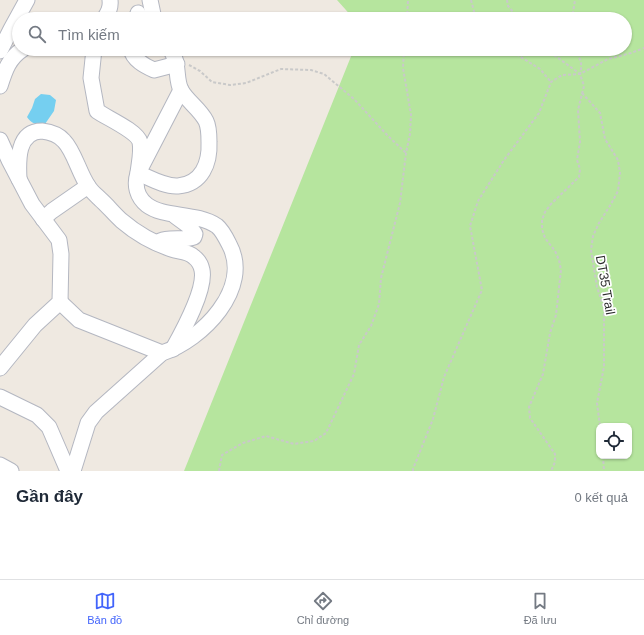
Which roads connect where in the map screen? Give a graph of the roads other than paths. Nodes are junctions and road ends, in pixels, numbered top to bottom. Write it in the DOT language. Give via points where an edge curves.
graph roads {
  1 [pos="28,0"];
  2 [pos="110,0"];
  3 [pos="150,0"];
  4 [pos="21,12"];
  5 [pos="109,12"];
  6 [pos="153,12"];
  7 [pos="12,27"];
  8 [pos="0,51"];
  9 [pos="15,56"];
  10 [pos="93,56"];
  11 [pos="134,56"];
  12 [pos="174,56"];
  13 [pos="177,64"];
  14 [pos="0,86"];
  15 [pos="181,90"];
  16 [pos="0,140"];
  17 [pos="138,173"];
  18 [pos="19,179"];
  19 [pos="88,186"];
  20 [pos="171,213"];
  21 [pos="43,219"];
  22 [pos="156,243"];
  23 [pos="60,302"];
  24 [pos="168,351"];
  25 [pos="0,368"];
  26 [pos="0,398"];
  27 [pos="0,464"];
  28 [pos="11,471"];
  29 [pos="68,471"];
  30 [pos="73,471"];
  1 -- 4 [label="street"];
  2 -- 5 [label="street"];
  3 -- 6 [label="street"];
  7 -- 8 [label="street"];
  9 -- 14 [label="street" via="4,71"];
  10 -- 17 [label="street" via="91,78 97,112 127,128 140,141"];
  11 -- 13 [label="street" via="143,65 154,70"];
  12 -- 13 [label="street"];
  13 -- 15 [label="street"];
  15 -- 17 [label="street"];
  15 -- 17 [label="street" via="206,121 210,149 208,162 192,183 177,186 161,183"];
  16 -- 18 [label="street"];
  17 -- 20 [label="street" via="135,181 140,198 151,208"];
  18 -- 19 [label="street" via="18,160 24,142 35,131 47,132 57,135 65,142"];
  18 -- 21 [label="street"];
  19 -- 21 [label="street"];
  19 -- 22 [label="street" via="122,221"];
  20 -- 22 [label="street" via="190,227 195,234 194,237 161,239"];
  20 -- 24 [label="street" via="194,217 218,227 235,259 235,270 230,290 220,311 199,332"];
  21 -- 23 [label="street" via="59,240"];
  22 -- 24 [label="street" via="193,256 202,270 200,287 184,329"];
  23 -- 24 [label="street" via="79,320"];
  23 -- 25 [label="street" via="35,325"];
  24 -- 30 [label="street" via="96,412 86,428"];
  26 -- 29 [label="street" via="37,416 49,427"];
  27 -- 28 [label="street"];
}
